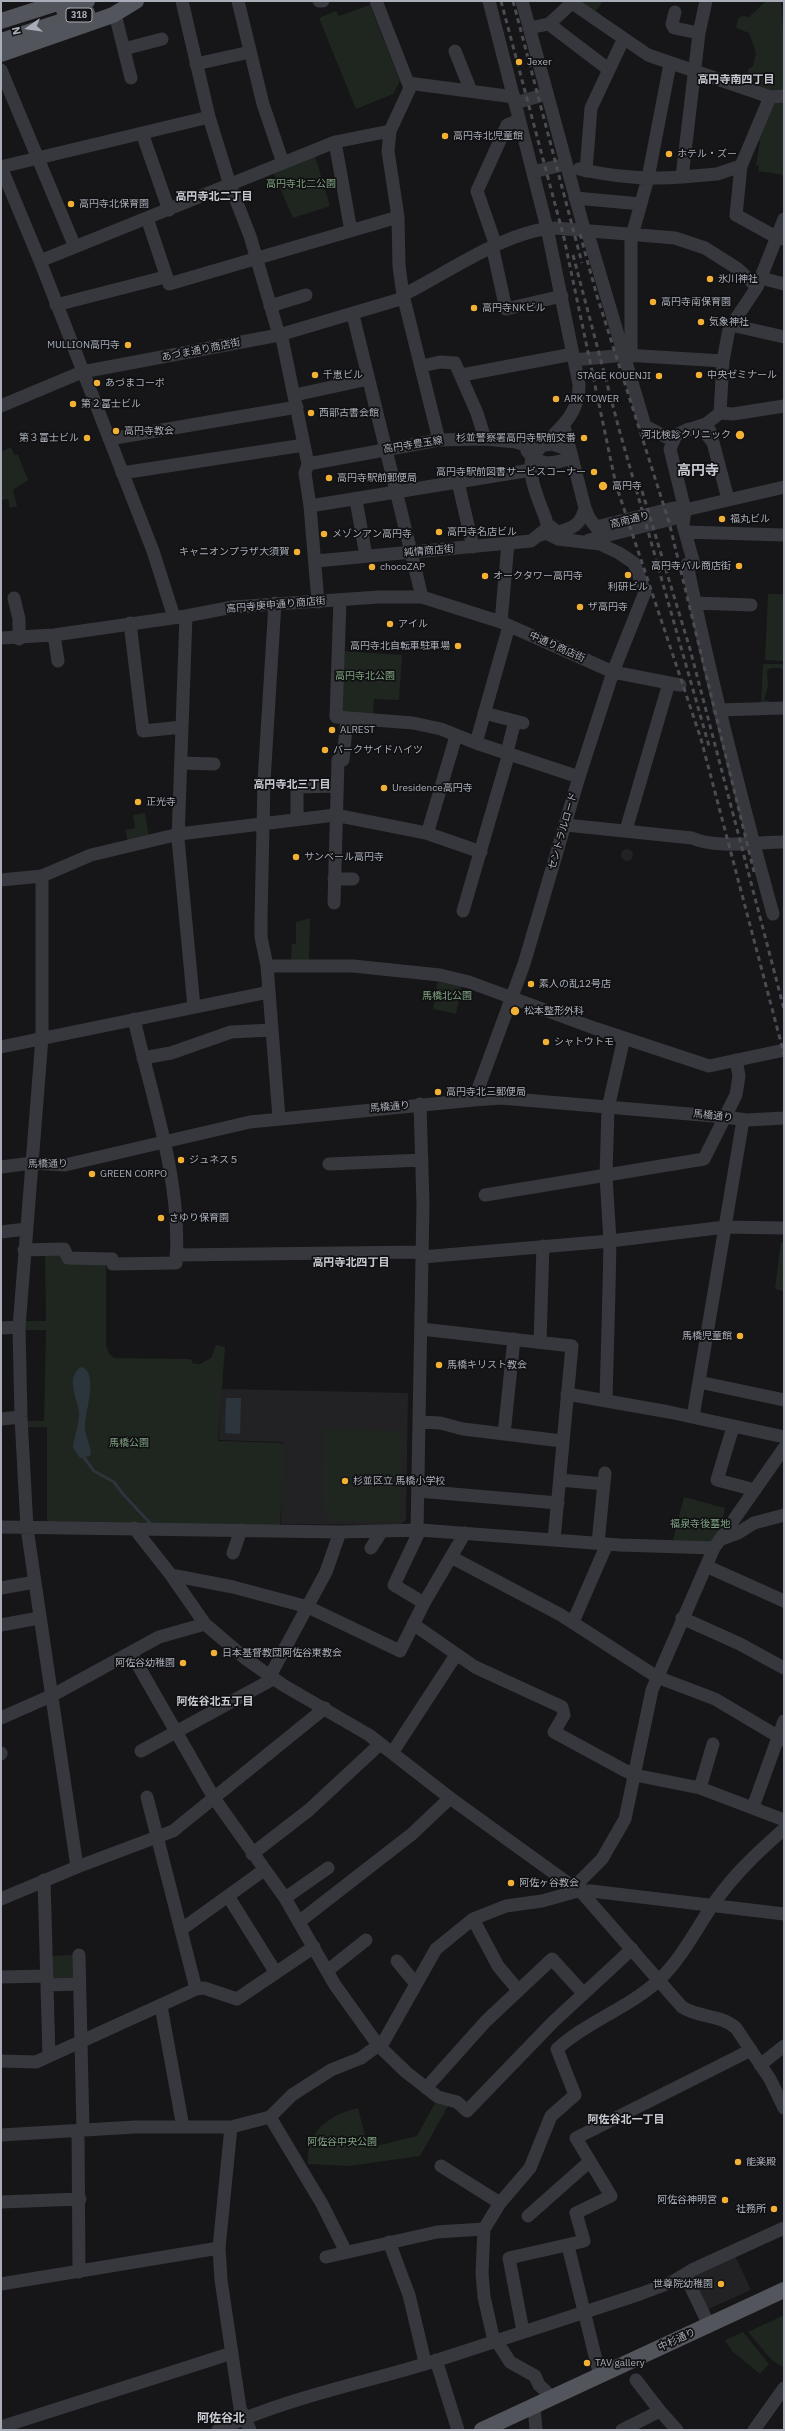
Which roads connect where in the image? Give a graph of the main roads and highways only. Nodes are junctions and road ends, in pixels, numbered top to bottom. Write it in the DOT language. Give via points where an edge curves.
graph roads {
  1 [pos="64,1"];
  2 [pos="87,1"];
  3 [pos="132,1"];
  4 [pos="136,1"];
  5 [pos="1,21"];
  6 [pos="26,29"];
  7 [pos="1,33"];
  8 [pos="1,41"];
  9 [pos="1,54"];
  10 [pos="784,2290"];
  11 [pos="482,2430"];
  1 -- 5 [label="main road"];
  2 -- 6 [label="main road, 318"];
  3 -- 6 [label="main road, 318"];
  4 -- 9 [label="main road" via="115,14"];
  6 -- 7 [label="main road, 318"];
  6 -- 8 [label="main road, 318"];
  10 -- 11 [label="main road, 中杉通り"];
}
